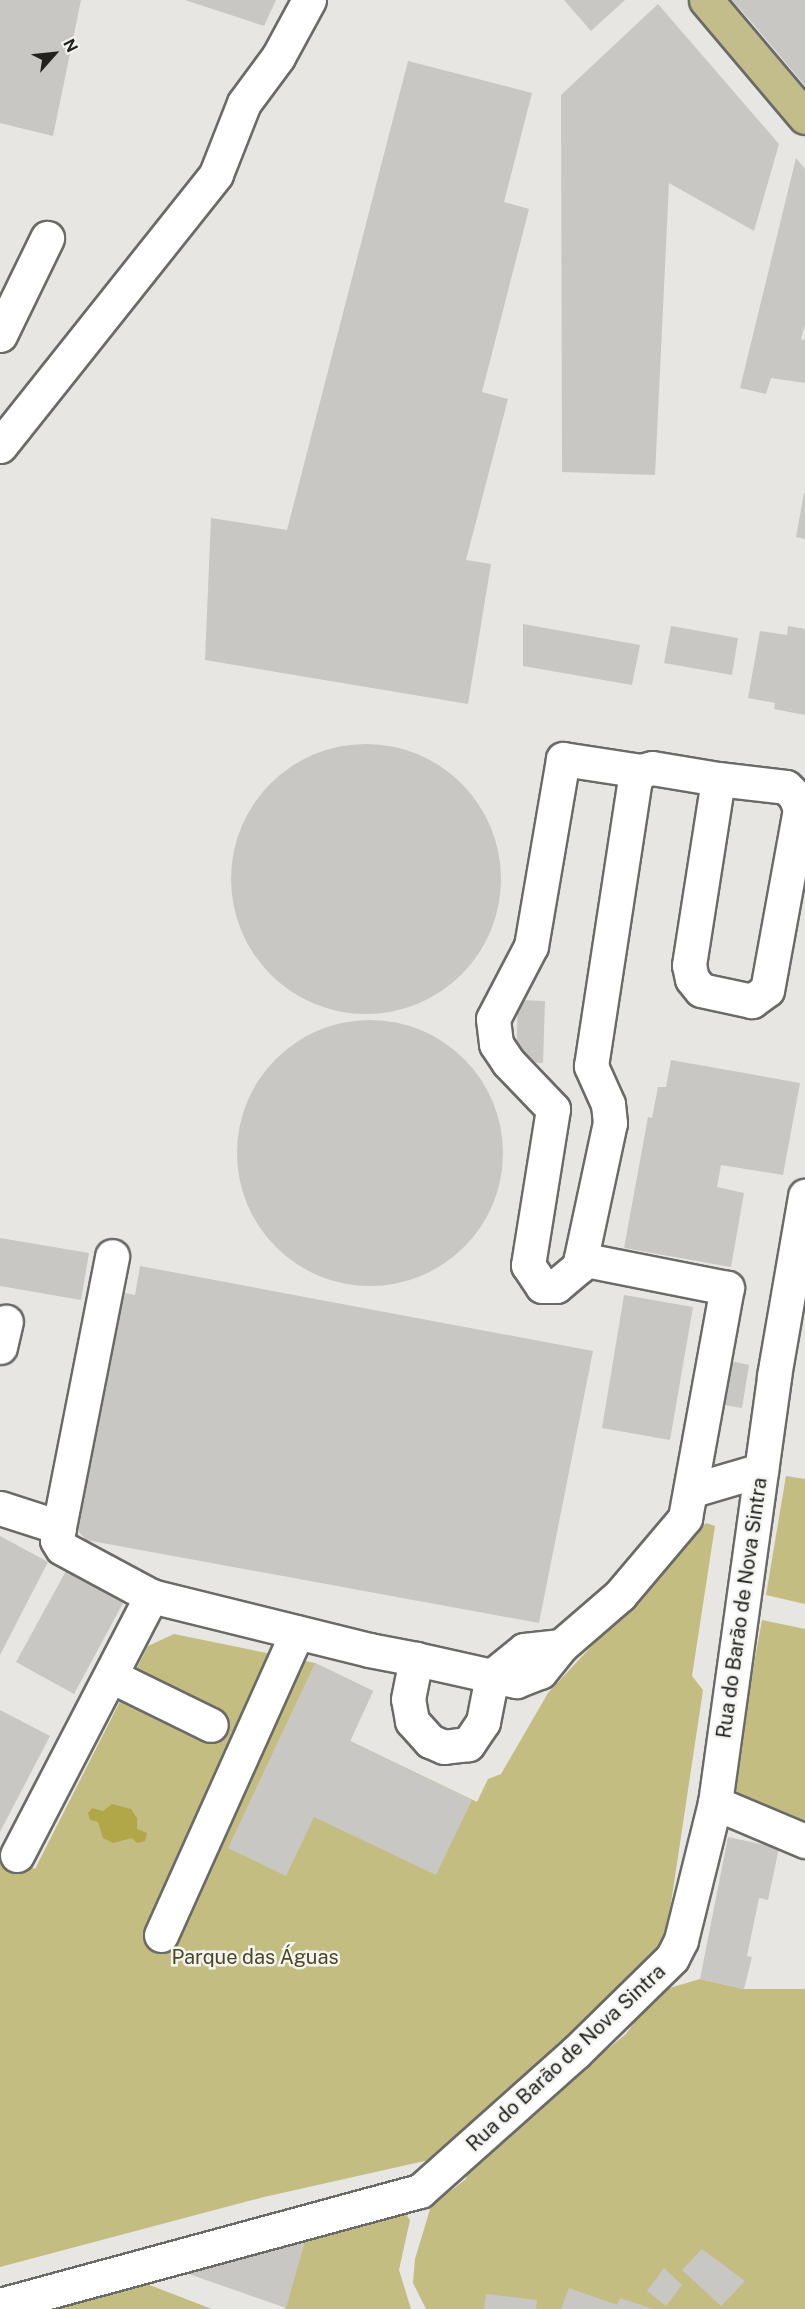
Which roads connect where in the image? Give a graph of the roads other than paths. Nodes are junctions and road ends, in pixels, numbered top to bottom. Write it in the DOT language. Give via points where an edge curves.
graph roads {
  1 [pos="309,0"];
  2 [pos="706,0"];
  3 [pos="805,117"];
  4 [pos="47,238"];
  5 [pos="0,335"];
  6 [pos="0,446"];
  7 [pos="641,771"];
  8 [pos="718,779"];
  9 [pos="805,1196"];
  10 [pos="112,1256"];
  11 [pos="581,1258"];
  12 [pos="761,1470"];
  13 [pos="693,1490"];
  14 [pos="0,1508"];
  15 [pos="59,1527"];
  16 [pos="151,1596"];
  17 [pos="297,1632"];
  18 [pos="416,1659"];
  19 [pos="492,1676"];
  20 [pos="111,1677"];
  21 [pos="211,1725"];
  22 [pos="715,1803"];
  23 [pos="805,1841"];
  24 [pos="17,1855"];
  25 [pos="161,1935"];
  26 [pos="0,2305"];
  1 -- 6 [label="street" via="278,57 244,103 216,174"];
  2 -- 3 [label="main road"];
  4 -- 5 [label="street"];
  7 -- 8 [label="street" via="652,768"];
  7 -- 11 [label="street" via="635,780 591,1066 610,1113"];
  7 -- 11 [label="street" via="563,759 531,946 493,1019 496,1044 508,1062 553,1109 528,1265 542,1286 556,1286 569,1279"];
  8 -- 8 [label="street" via="689,965 692,979 701,990 752,1000 766,990 800,809 786,787"];
  9 -- 12 [label="street, Rua do Barão de Nova Sintra"];
  10 -- 15 [label="street"];
  11 -- 13 [label="street" via="728,1288"];
  12 -- 13 [label="street"];
  12 -- 22 [label="street, Rua do Barão de Nova Sintra"];
  13 -- 19 [label="street" via="685,1518 620,1595 561,1646 524,1650"];
  14 -- 15 [label="street"];
  15 -- 16 [label="street" via="57,1540 62,1548"];
  16 -- 17 [label="street"];
  16 -- 20 [label="street"];
  17 -- 18 [label="street"];
  17 -- 25 [label="street"];
  18 -- 19 [label="street"];
  18 -- 19 [label="street" via="409,1712 421,1733 444,1747 459,1748 476,1737"];
  20 -- 21 [label="street"];
  20 -- 24 [label="street"];
  22 -- 23 [label="street"];
  22 -- 26 [label="street, Rua do Barão de Nova Sintra" via="681,1940 672,1958 574,2053 420,2191"];
}
